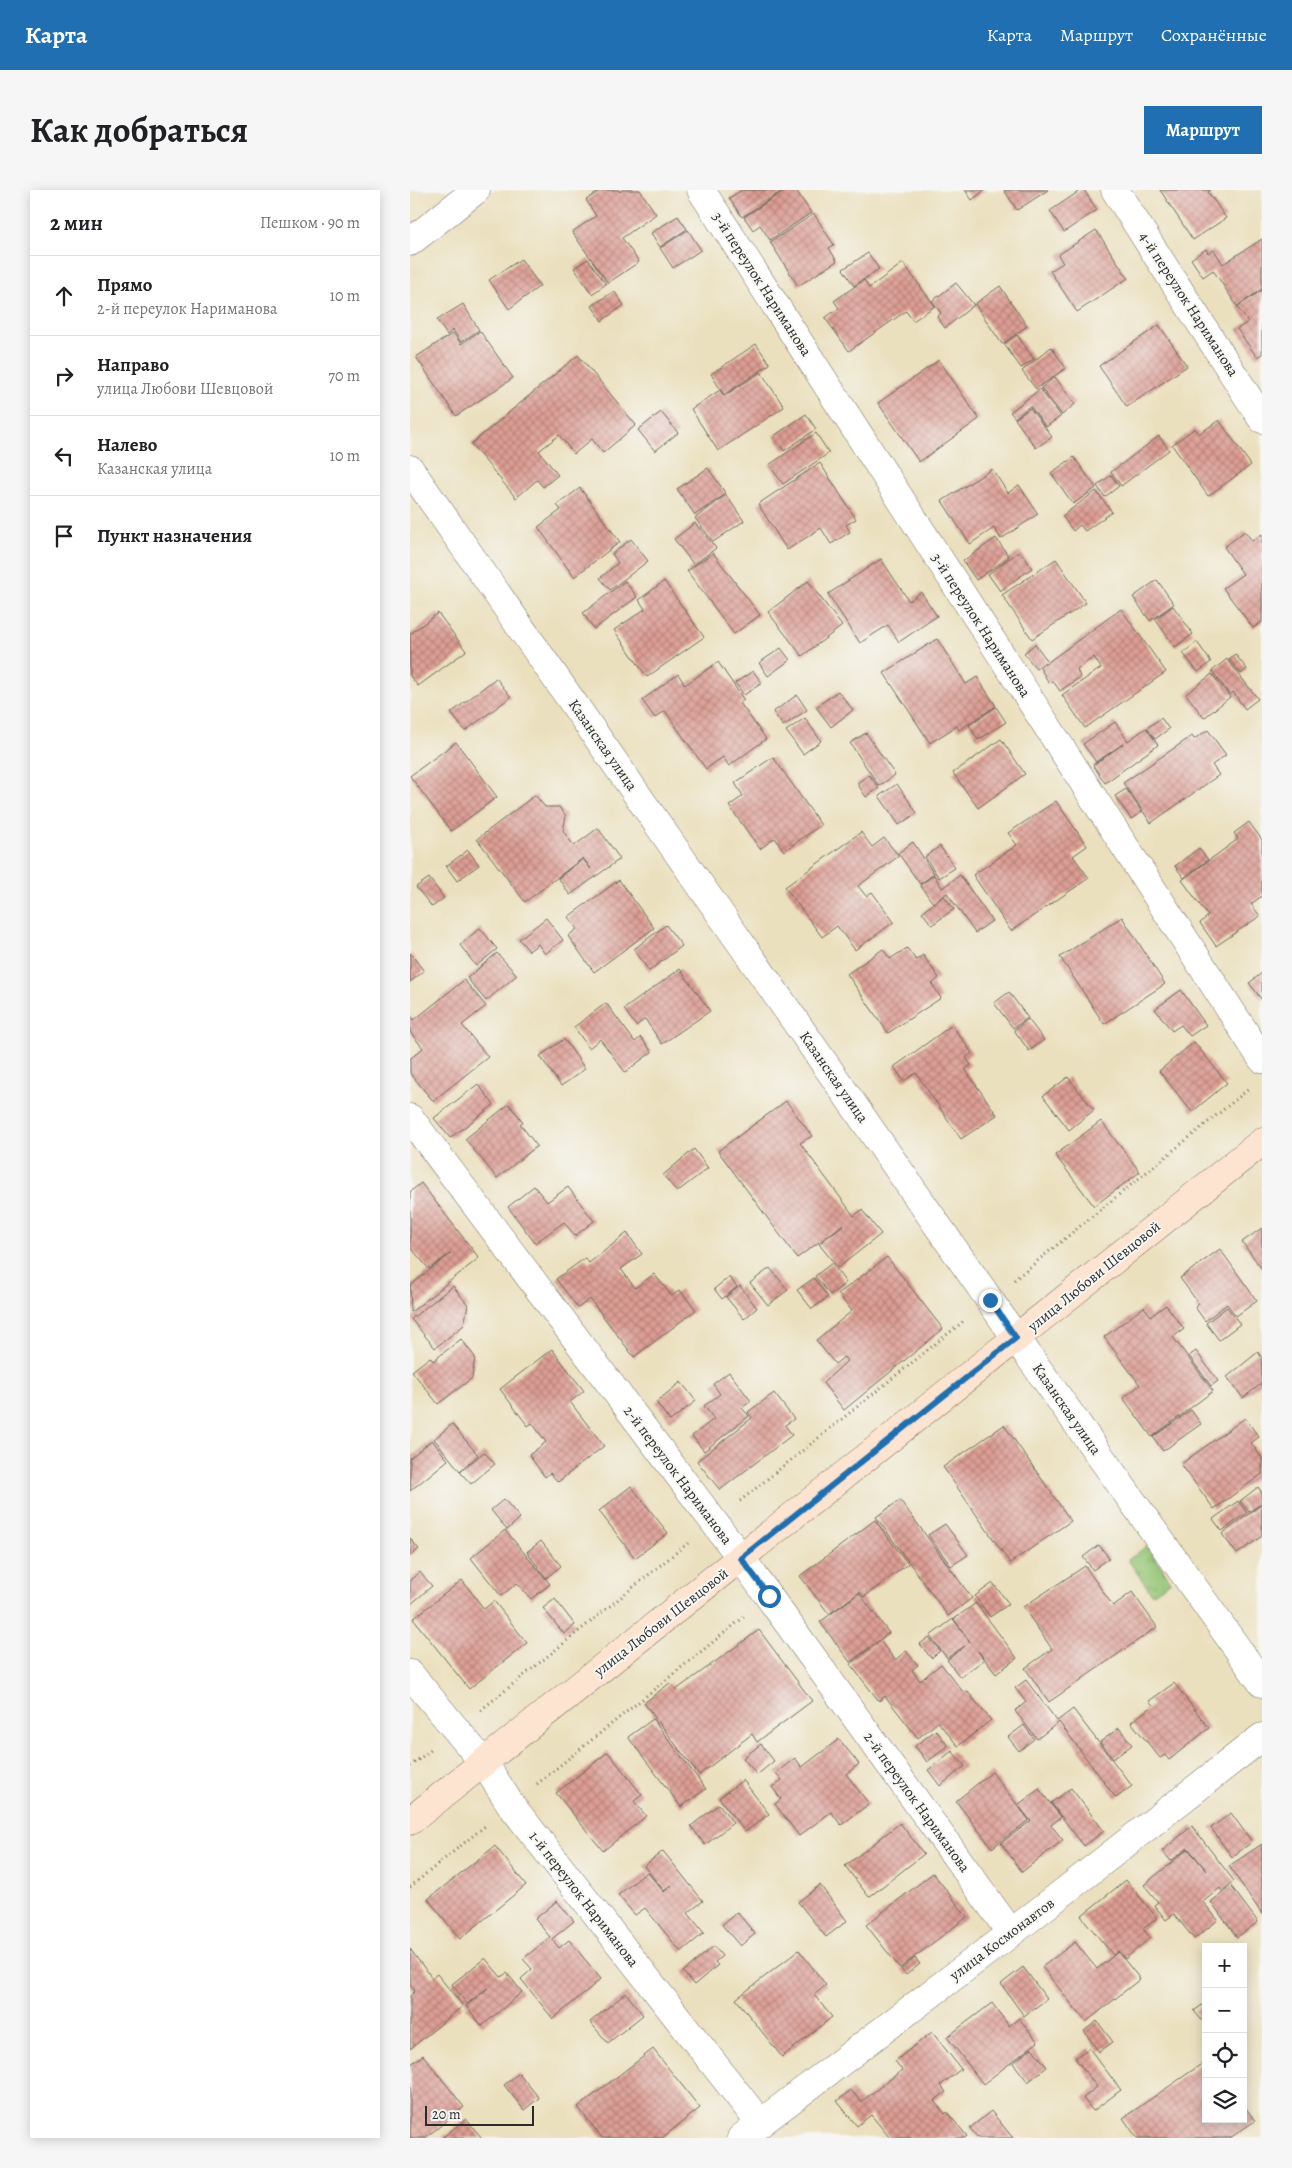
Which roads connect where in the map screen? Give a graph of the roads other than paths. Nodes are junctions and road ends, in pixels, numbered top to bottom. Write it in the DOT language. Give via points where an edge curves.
graph roads {
  1 [pos="476,190"];
  2 [pos="701,190"];
  3 [pos="1115,190"];
  4 [pos="410,242"];
  5 [pos="1262,418"];
  6 [pos="410,469"];
  7 [pos="1262,1059"];
  8 [pos="410,1118"];
  9 [pos="1262,1142"];
  10 [pos="1016,1338"];
  11 [pos="741,1558"];
  12 [pos="410,1674"];
  13 [pos="1262,1683"];
  14 [pos="1262,1738"];
  15 [pos="484,1763"];
  16 [pos="410,1821"];
  17 [pos="1012,1932"];
  18 [pos="750,2131"];
  1 -- 4 [label="street"];
  2 -- 7 [label="street, 3-й переулок Нариманова"];
  3 -- 5 [label="street, 4-й переулок Нариманова"];
  6 -- 10 [label="street, Казанская улица"];
  8 -- 11 [label="street, 2-й переулок Нариманова"];
  9 -- 10 [label="street, улица Любови Шевцовой"];
  10 -- 11 [label="street, улица Любови Шевцовой"];
  10 -- 13 [label="street, Казанская улица"];
  11 -- 15 [label="street, улица Любови Шевцовой"];
  11 -- 17 [label="street, 2-й переулок Нариманова"];
  12 -- 15 [label="street, 1-й переулок Нариманова"];
  14 -- 17 [label="street, улица Космонавтов"];
  15 -- 16 [label="street, улица Любови Шевцовой"];
  15 -- 18 [label="street, 1-й переулок Нариманова" via="511,1805"];
  17 -- 18 [label="street, улица Космонавтов"];
}
